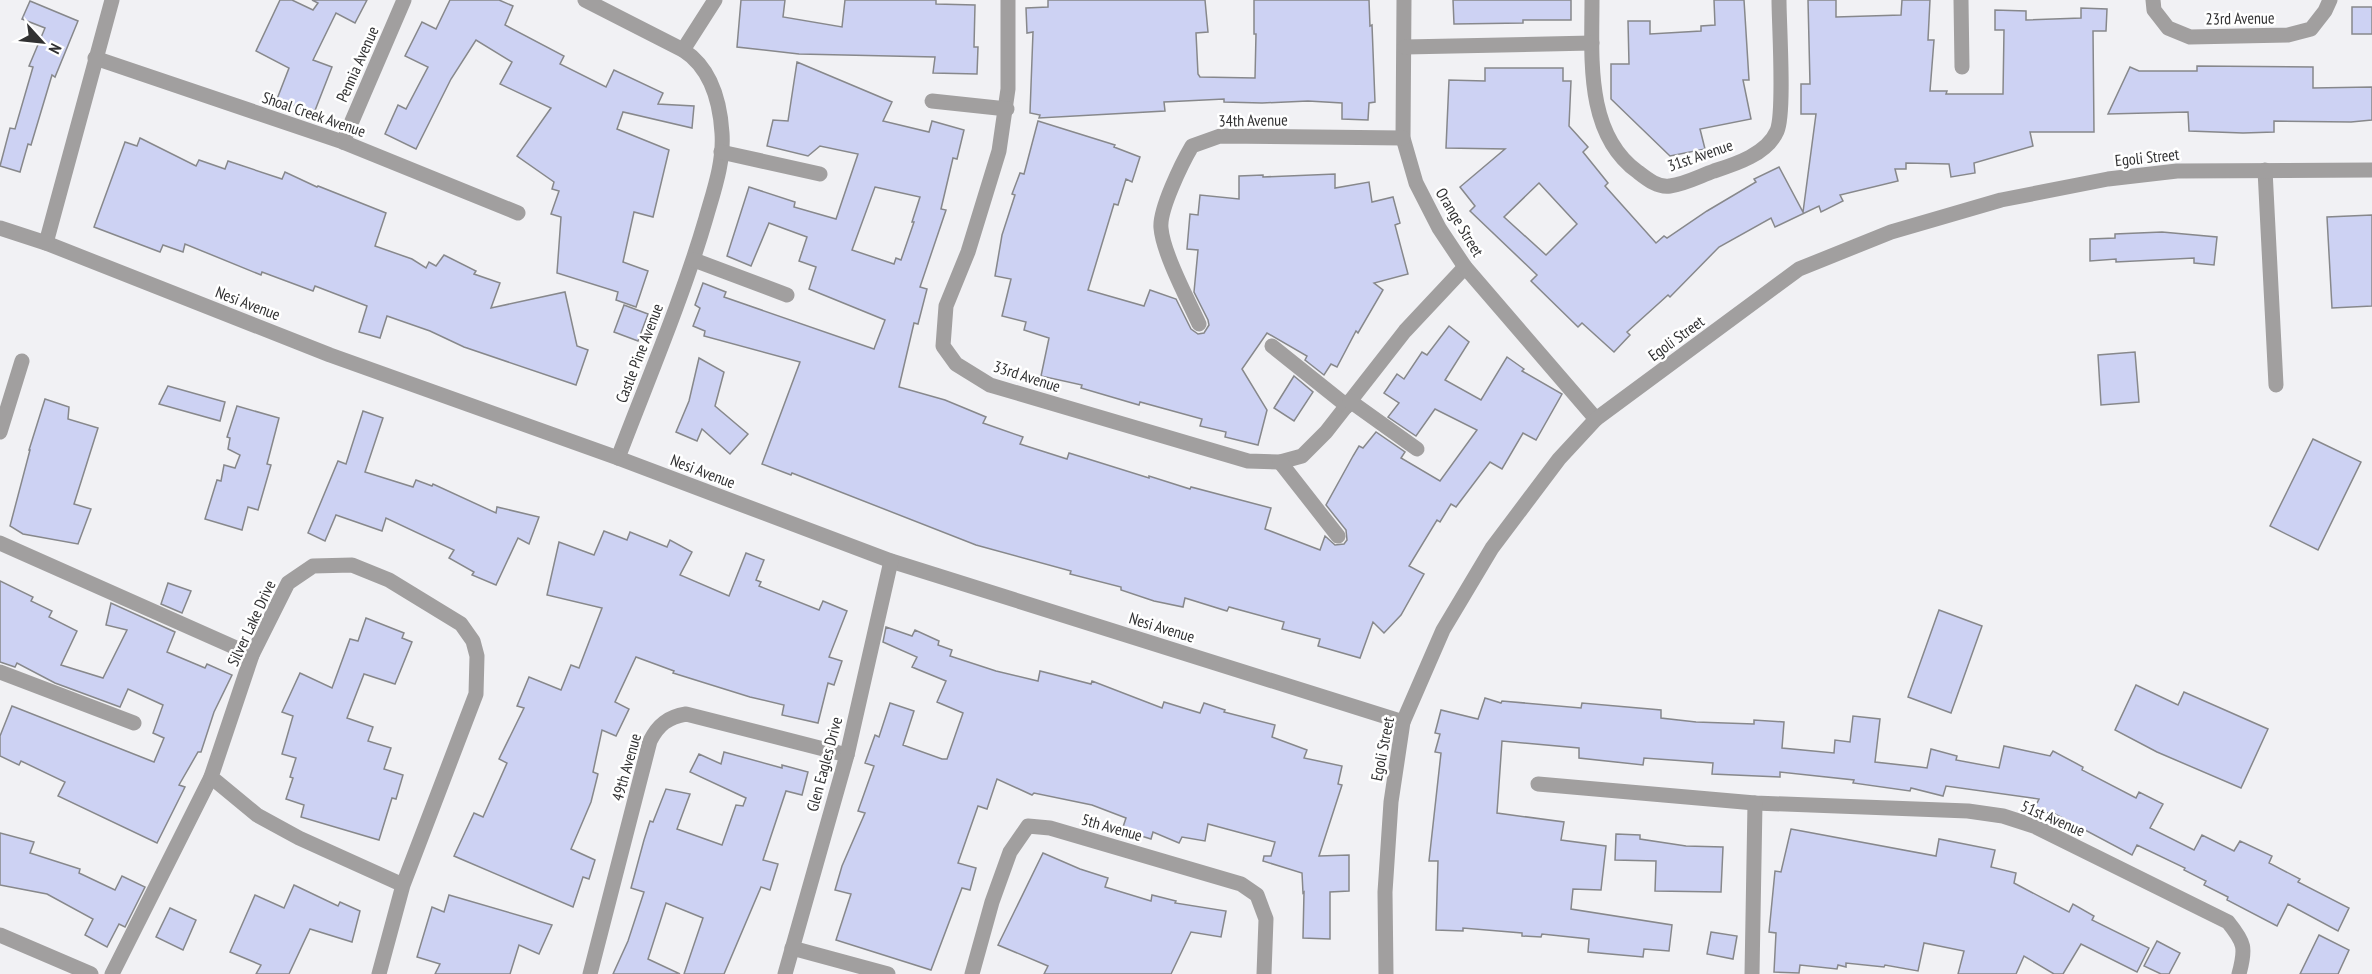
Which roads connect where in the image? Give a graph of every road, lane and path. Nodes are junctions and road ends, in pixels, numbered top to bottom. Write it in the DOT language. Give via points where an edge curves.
graph roads {
  1 [pos="112,0"];
  2 [pos="404,0"];
  3 [pos="585,0"];
  4 [pos="715,0"];
  5 [pos="1008,0"];
  6 [pos="1404,0"];
  7 [pos="1592,0"];
  8 [pos="1779,0"];
  9 [pos="1961,0"];
  10 [pos="2153,0"];
  11 [pos="2330,0"];
  12 [pos="1592,43"];
  13 [pos="1404,47"];
  14 [pos="683,50"];
  15 [pos="95,58"];
  16 [pos="1962,67"];
  17 [pos="932,101"];
  18 [pos="1007,109"];
  19 [pos="1403,138"];
  20 [pos="343,142"];
  21 [pos="721,152"];
  22 [pos="2265,170"];
  23 [pos="2372,170"];
  24 [pos="820,174"];
  25 [pos="518,213"];
  26 [pos="0,228"];
  27 [pos="46,243"];
  28 [pos="694,260"];
  29 [pos="1465,267"];
  30 [pos="787,295"];
  31 [pos="1198,324"];
  32 [pos="1272,346"];
  33 [pos="22,361"];
  34 [pos="2276,385"];
  35 [pos="1349,403"];
  36 [pos="1596,419"];
  37 [pos="0,432"];
  38 [pos="1417,449"];
  39 [pos="618,458"];
  40 [pos="1280,462"];
  41 [pos="1338,536"];
  42 [pos="0,543"];
  43 [pos="891,561"];
  44 [pos="252,655"];
  45 [pos="0,672"];
  46 [pos="1403,722"];
  47 [pos="134,723"];
  48 [pos="847,755"];
  49 [pos="211,777"];
  50 [pos="1538,784"];
  51 [pos="1755,803"];
  52 [pos="403,885"];
  53 [pos="0,935"];
  54 [pos="792,948"];
  55 [pos="91,974"];
  56 [pos="112,974"];
  57 [pos="379,974"];
  58 [pos="590,974"];
  59 [pos="785,974"];
  60 [pos="888,974"];
  61 [pos="972,974"];
  62 [pos="1264,974"];
  63 [pos="1386,974"];
  64 [pos="1752,974"];
  65 [pos="2239,974"];
  1 -- 15 [label="street"];
  2 -- 20 [label="street, Pennia Avenue"];
  3 -- 14 [label="street, Castle Pine Avenue"];
  4 -- 14 [label="street"];
  5 -- 18 [label="street, 33rd Avenue"];
  6 -- 13 [label="street, Orange Street"];
  7 -- 12 [label="street, 31st Avenue"];
  8 -- 12 [label="street, 31st Avenue" via="1778,130 1768,145 1737,164 1669,186 1656,184 1625,163 1611,144 1595,100"];
  9 -- 16 [label="street"];
  10 -- 11 [label="street, 23rd Avenue" via="2154,10 2168,28 2190,37 2288,35 2312,29"];
  12 -- 13 [label="street"];
  13 -- 19 [label="street, Orange Street"];
  14 -- 21 [label="street, Castle Pine Avenue" via="697,59 711,83 723,135"];
  15 -- 20 [label="street, Shoal Creek Avenue"];
  15 -- 27 [label="street"];
  17 -- 18 [label="street"];
  18 -- 40 [label="street, 33rd Avenue" via="999,151 968,252 946,306 943,346 956,364 990,385 1248,461"];
  19 -- 29 [label="street, Orange Street" via="1416,183"];
  19 -- 31 [label="street, 34th Avenue" via="1220,136 1192,146 1176,174 1160,226"];
  20 -- 25 [label="street, Shoal Creek Avenue"];
  21 -- 24 [label="street"];
  21 -- 28 [label="street, Castle Pine Avenue" via="720,170"];
  22 -- 23 [label="street, Egoli Street"];
  22 -- 34 [label="street"];
  22 -- 36 [label="street, Egoli Street" via="2177,171 2108,179 2001,200 1891,232 1799,269"];
  26 -- 27 [label="street, Nesi Avenue"];
  27 -- 39 [label="street, Nesi Avenue" via="330,355"];
  28 -- 30 [label="street"];
  28 -- 39 [label="street, Castle Pine Avenue"];
  29 -- 35 [label="street, 33rd Avenue" via="1405,331"];
  29 -- 36 [label="street, Orange Street"];
  32 -- 35 [label="street"];
  33 -- 37 [label="street"];
  35 -- 38 [label="street"];
  35 -- 40 [label="street, 33rd Avenue" via="1302,456"];
  36 -- 46 [label="street, Egoli Street" via="1559,459 1492,548 1443,630"];
  39 -- 43 [label="street, Nesi Avenue"];
  40 -- 41 [label="street"];
  42 -- 44 [label="street"];
  43 -- 46 [label="street, Nesi Avenue"];
  43 -- 48 [label="street, Glen Eagles Drive"];
  44 -- 49 [label="street, Silver Lake Drive"];
  44 -- 52 [label="street, Silver Lake Drive" via="288,583 313,566 352,565 389,580 460,624 473,641 477,656 476,694"];
  45 -- 47 [label="street"];
  46 -- 63 [label="street, Egoli Street" via="1385,880"];
  48 -- 54 [label="street, Glen Eagles Drive"];
  48 -- 58 [label="street, 49th Avenue" via="686,714 669,718 657,727 650,741"];
  49 -- 52 [label="street" via="257,815"];
  49 -- 56 [label="street, Silver Lake Drive"];
  50 -- 51 [label="street, 51st Avenue"];
  51 -- 64 [label="street"];
  51 -- 65 [label="street, 51st Avenue" via="1968,811 2034,826 2228,922 2242,939"];
  52 -- 57 [label="street, Silver Lake Drive"];
  53 -- 55 [label="street"];
  54 -- 59 [label="street, Glen Eagles Drive"];
  54 -- 60 [label="street"];
  61 -- 62 [label="street, 5th Avenue" via="1006,862 1028,826 1050,828 1241,884 1257,895 1266,919"];
}
